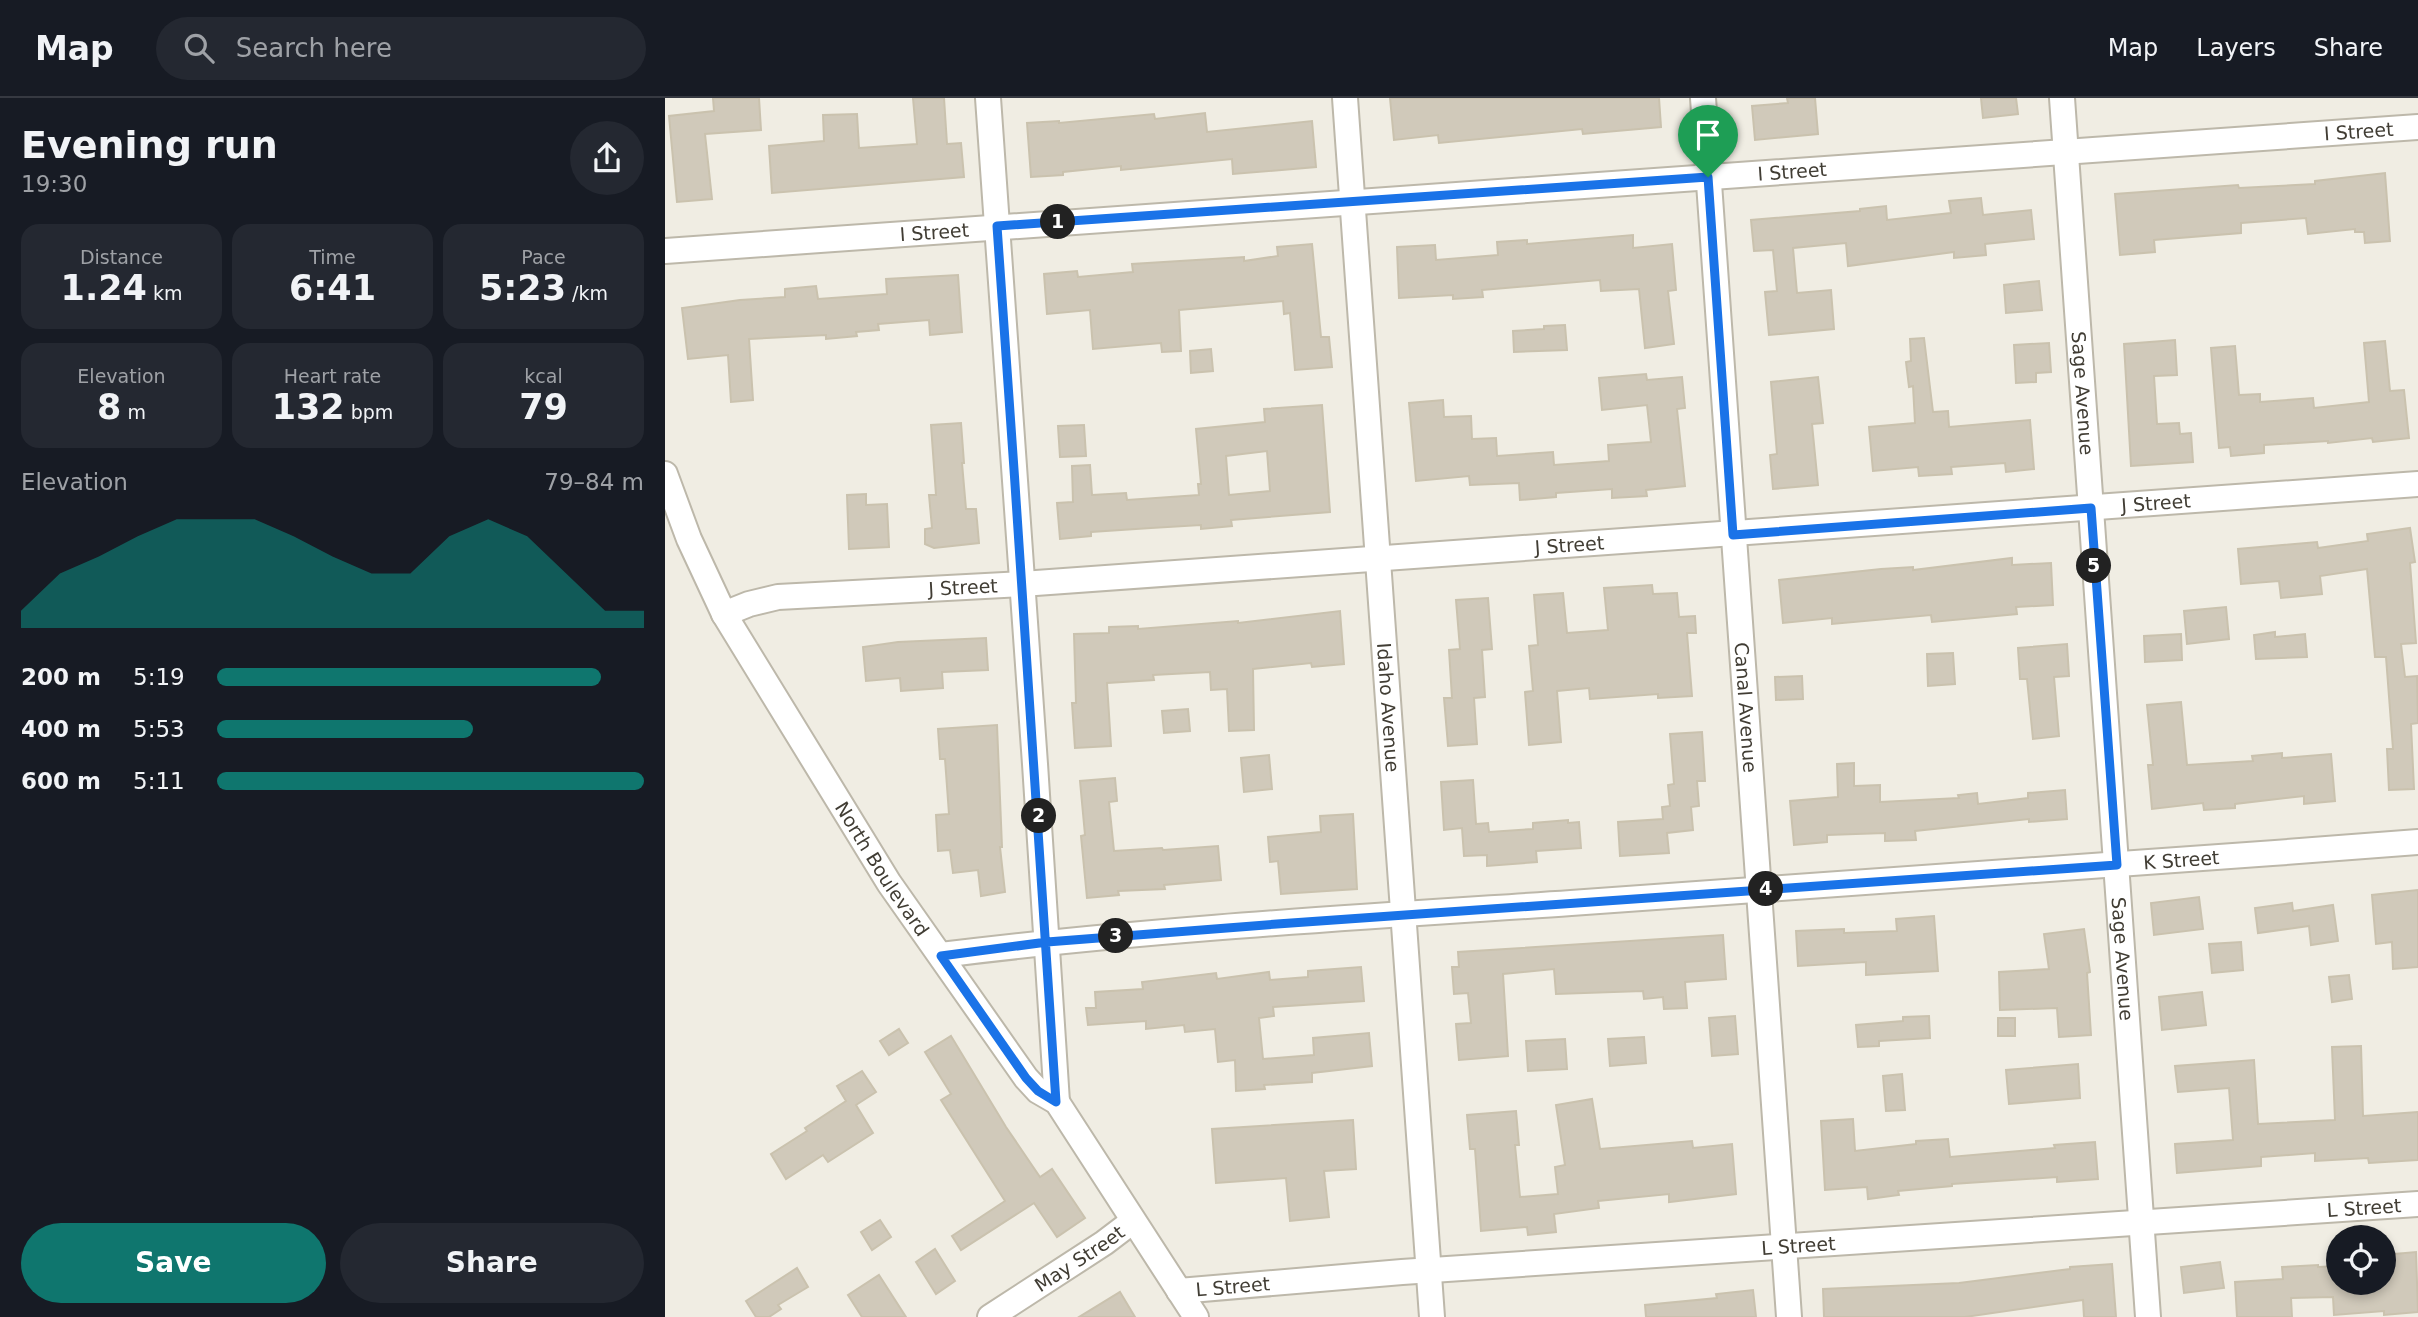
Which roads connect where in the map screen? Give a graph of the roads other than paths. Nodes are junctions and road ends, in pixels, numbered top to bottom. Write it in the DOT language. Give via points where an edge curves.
graph roads {
  1 [pos="988,98"];
  2 [pos="1345,98"];
  3 [pos="1703,98"];
  4 [pos="2062,98"];
  5 [pos="2418,127"];
  6 [pos="2066,152"];
  7 [pos="1708,177"];
  8 [pos="1352,202"];
  9 [pos="997,226"];
  10 [pos="665,251"];
  11 [pos="665,474"];
  12 [pos="2418,484"];
  13 [pos="2091,508"];
  14 [pos="1733,535"];
  15 [pos="1379,558"];
  16 [pos="1022,584"];
  17 [pos="724,614"];
  18 [pos="2418,842"];
  19 [pos="2117,865"];
  20 [pos="1760,890"];
  21 [pos="1403,914"];
  22 [pos="1047,942"];
  23 [pos="941,956"];
  24 [pos="1056,1102"];
  25 [pos="2418,1204"];
  26 [pos="1133,1221"];
  27 [pos="2142,1223"];
  28 [pos="1784,1247"];
  29 [pos="1430,1271"];
  30 [pos="1179,1291"];
  31 [pos="990,1317"];
  32 [pos="1196,1317"];
  33 [pos="1433,1317"];
  34 [pos="1789,1317"];
  35 [pos="2148,1317"];
  1 -- 9 [label="street"];
  2 -- 8 [label="street, Idaho Avenue"];
  3 -- 7 [label="street, Canal Avenue"];
  4 -- 6 [label="street, Sage Avenue"];
  5 -- 6 [label="street, I Street"];
  6 -- 7 [label="street, I Street"];
  6 -- 13 [label="street, Sage Avenue"];
  7 -- 8 [label="street, I Street"];
  7 -- 14 [label="street, Canal Avenue"];
  8 -- 9 [label="street, I Street"];
  8 -- 15 [label="street, Idaho Avenue"];
  9 -- 10 [label="street, I Street"];
  9 -- 16 [label="street"];
  11 -- 17 [label="street, North Boulevard"];
  12 -- 13 [label="street, J Street"];
  13 -- 14 [label="street, J Street"];
  13 -- 19 [label="street, Sage Avenue"];
  14 -- 15 [label="street, J Street"];
  14 -- 20 [label="street, Canal Avenue"];
  15 -- 16 [label="street, J Street"];
  15 -- 21 [label="street, Idaho Avenue"];
  16 -- 17 [label="street, J Street" via="778,597"];
  16 -- 22 [label="street"];
  17 -- 23 [label="street, North Boulevard" via="889,883"];
  18 -- 19 [label="street, K Street"];
  19 -- 20 [label="street, K Street"];
  19 -- 27 [label="street, Sage Avenue"];
  20 -- 21 [label="street, K Street"];
  20 -- 28 [label="street, Canal Avenue"];
  21 -- 22 [label="street, K Street"];
  21 -- 29 [label="street, Idaho Avenue"];
  22 -- 23 [label="street, K Street"];
  22 -- 24 [label="street"];
  23 -- 24 [label="street, North Boulevard" via="1026,1078"];
  24 -- 26 [label="street, North Boulevard"];
  25 -- 27 [label="street, L Street"];
  26 -- 30 [label="street, North Boulevard"];
  26 -- 31 [label="street, May Street"];
  27 -- 28 [label="street, L Street"];
  27 -- 35 [label="street, Sage Avenue"];
  28 -- 29 [label="street, L Street"];
  28 -- 34 [label="street, Canal Avenue"];
  29 -- 30 [label="street, L Street"];
  29 -- 33 [label="street, Idaho Avenue"];
  30 -- 32 [label="street, North Boulevard"];
}
